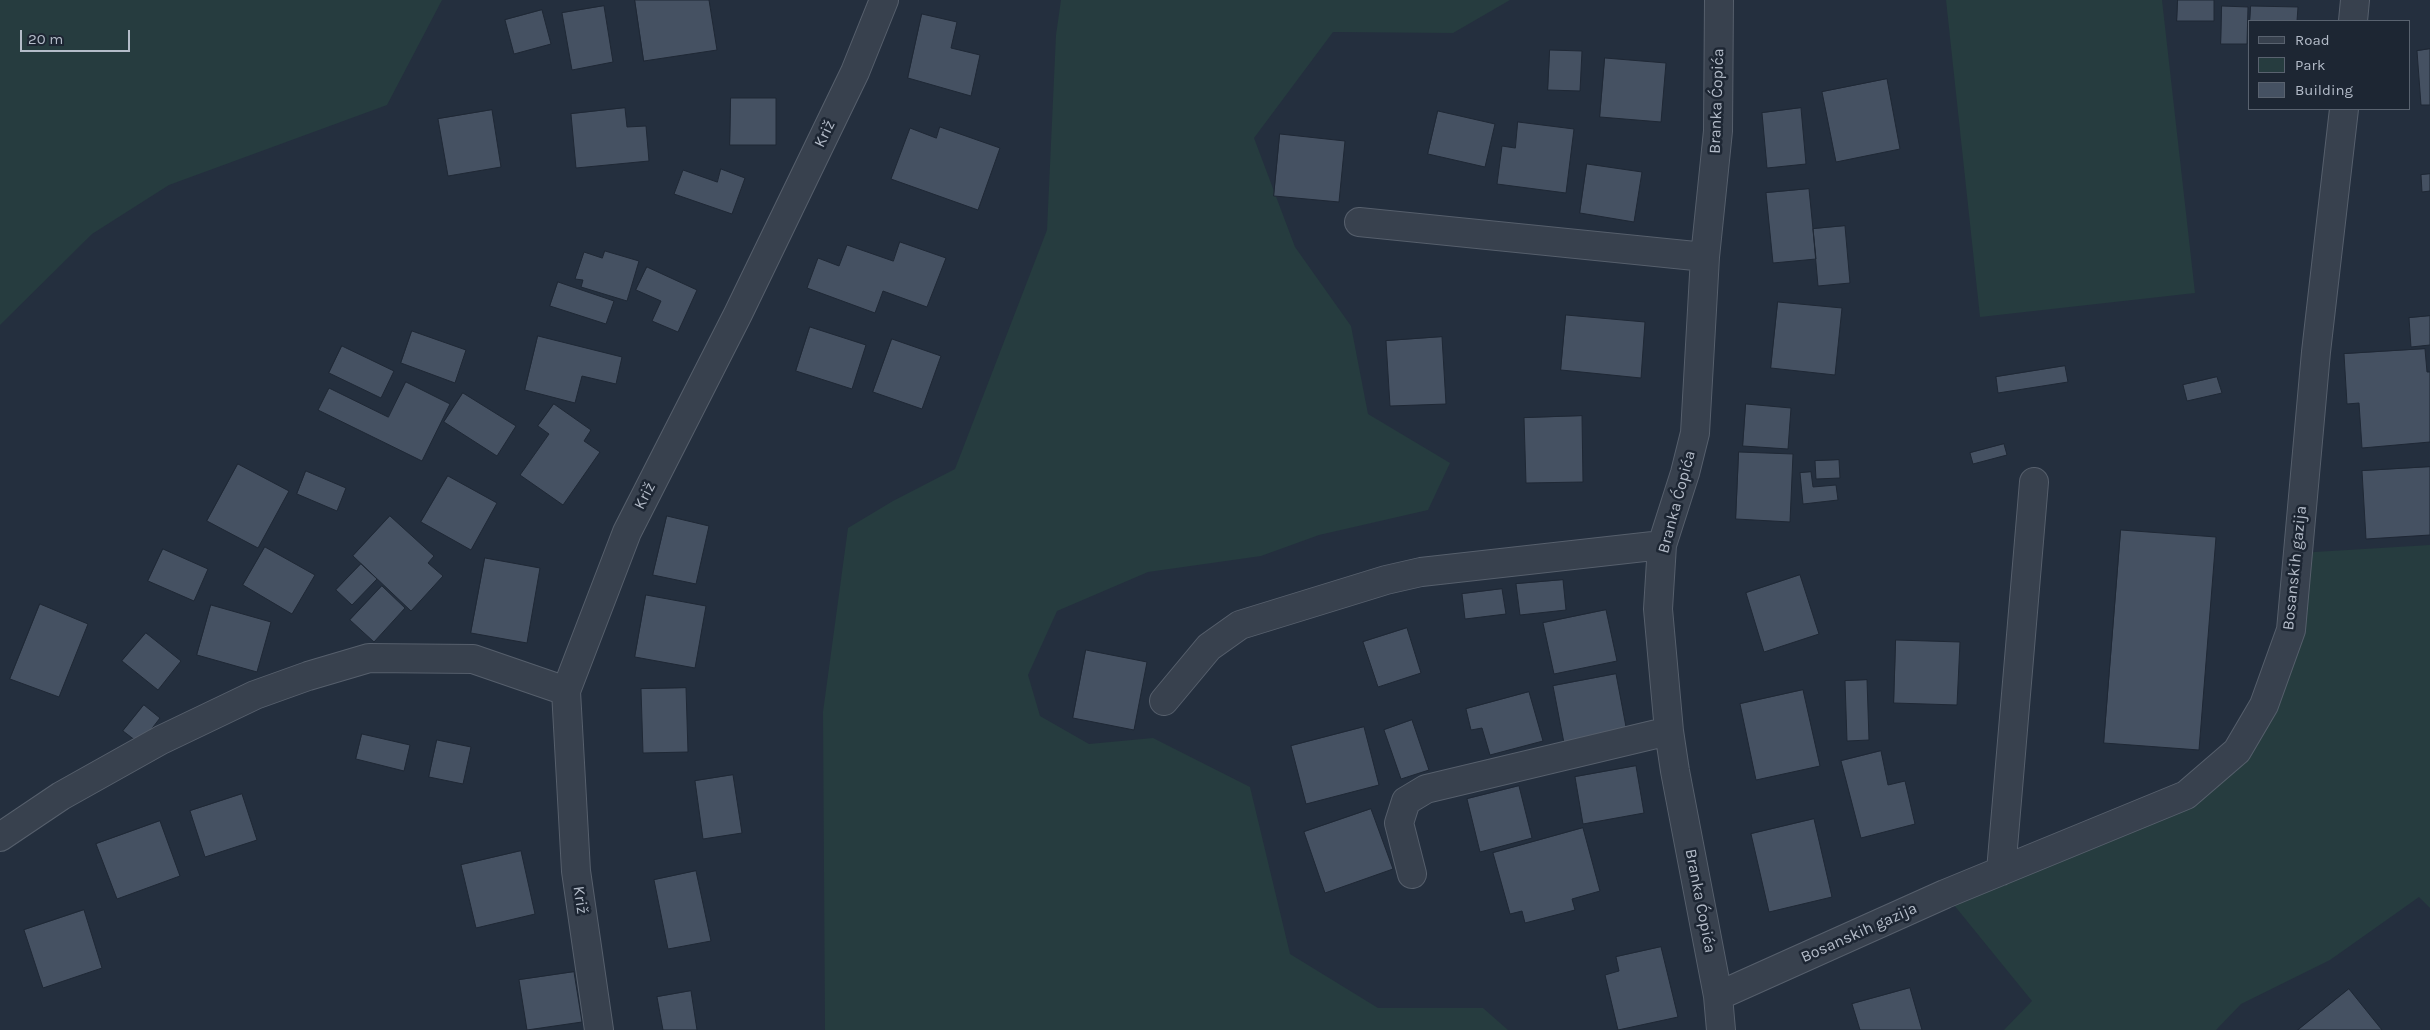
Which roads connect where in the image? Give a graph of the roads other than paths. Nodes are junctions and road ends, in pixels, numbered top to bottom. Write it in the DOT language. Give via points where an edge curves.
graph roads {
  1 [pos="884,0"];
  2 [pos="1719,0"];
  3 [pos="2355,0"];
  4 [pos="2353,20"];
  5 [pos="2344,110"];
  6 [pos="1359,222"];
  7 [pos="1705,258"];
  8 [pos="2034,482"];
  9 [pos="1662,544"];
  10 [pos="566,690"];
  11 [pos="1164,701"];
  12 [pos="1669,731"];
  13 [pos="0,837"];
  14 [pos="2001,871"];
  15 [pos="1412,874"];
  16 [pos="1718,996"];
  17 [pos="598,1030"];
  18 [pos="1721,1030"];
  1 -- 10 [label="street, Križ" via="855,72 747,296 627,532"];
  2 -- 7 [label="street, Branka Ćopića" via="1718,131"];
  3 -- 4 [label="street"];
  5 -- 14 [label="street, Bosanskih gazija" via="2316,352 2290,630 2264,705 2237,751 2186,795"];
  6 -- 7 [label="street"];
  7 -- 9 [label="street, Branka Ćopića" via="1696,433"];
  8 -- 14 [label="street"];
  9 -- 11 [label="street" via="1420,572 1240,625 1209,648"];
  9 -- 12 [label="street, Branka Ćopića" via="1658,609"];
  10 -- 13 [label="street" via="473,659 369,658 255,695 161,740 60,796"];
  10 -- 17 [label="street, Križ" via="576,871"];
  12 -- 15 [label="street" via="1426,789 1406,801 1398,823"];
  12 -- 16 [label="street, Branka Ćopića"];
  14 -- 16 [label="street, Bosanskih gazija"];
  16 -- 18 [label="street, Branka Ćopića"];
}
